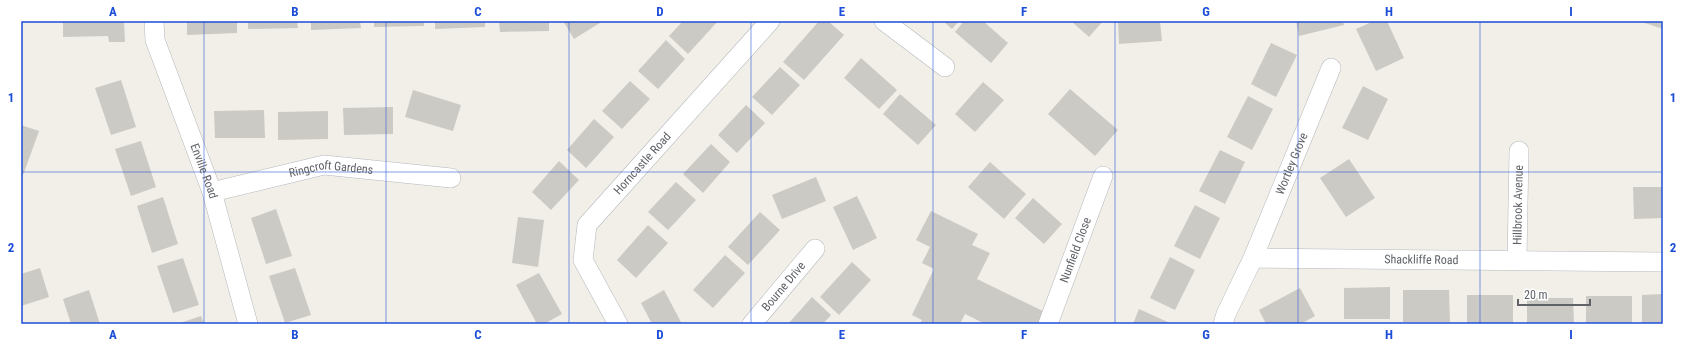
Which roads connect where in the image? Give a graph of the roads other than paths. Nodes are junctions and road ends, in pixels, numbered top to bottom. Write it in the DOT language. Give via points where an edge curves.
graph roads {
  1 [pos="154,21"];
  2 [pos="770,21"];
  3 [pos="884,21"];
  4 [pos="945,67"];
  5 [pos="1331,68"];
  6 [pos="1519,151"];
  7 [pos="1103,176"];
  8 [pos="451,178"];
  9 [pos="212,192"];
  10 [pos="815,249"];
  11 [pos="1253,258"];
  12 [pos="1516,259"];
  13 [pos="1663,262"];
  14 [pos="248,324"];
  15 [pos="618,324"];
  16 [pos="752,324"];
  17 [pos="1048,324"];
  18 [pos="1223,324"];
  1 -- 9 [label="street, Enville Road" via="155,40"];
  2 -- 15 [label="street, Horncastle Road" via="587,225 583,260"];
  3 -- 4 [label="street"];
  5 -- 11 [label="street, Wortley Grove"];
  6 -- 12 [label="street, Hillbrook Avenue"];
  7 -- 17 [label="street, Nunfield Close"];
  8 -- 9 [label="street, Ringcroft Gardens" via="324,165"];
  9 -- 14 [label="street, Enville Road"];
  10 -- 16 [label="street, Bourne Drive"];
  11 -- 12 [label="street, Shackliffe Road"];
  11 -- 18 [label="street"];
  12 -- 13 [label="street, Shackliffe Road"];
}
